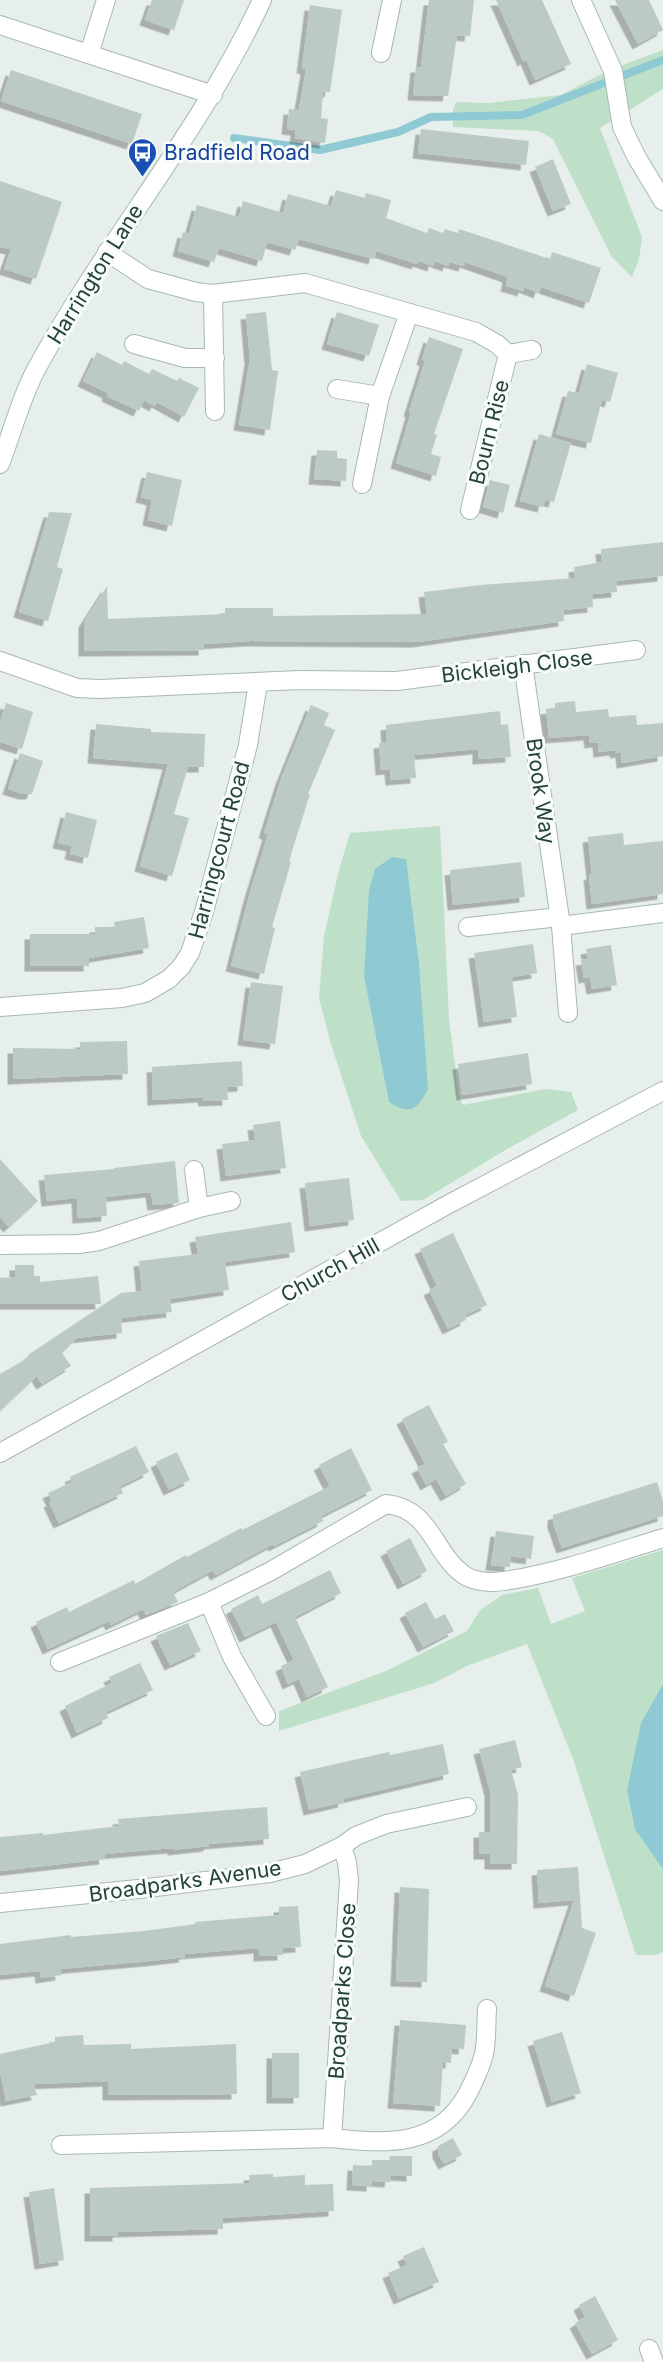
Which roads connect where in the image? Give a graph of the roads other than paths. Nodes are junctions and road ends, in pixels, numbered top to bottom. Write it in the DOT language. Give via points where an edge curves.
graph roads {
  1 [pos="106,0"];
  2 [pos="262,0"];
  3 [pos="392,0"];
  4 [pos="582,2"];
  5 [pos="0,25"];
  6 [pos="381,53"];
  7 [pos="88,54"];
  8 [pos="213,94"];
  9 [pos="663,201"];
  10 [pos="107,252"];
  11 [pos="213,294"];
  12 [pos="409,314"];
  13 [pos="134,344"];
  14 [pos="532,350"];
  15 [pos="508,354"];
  16 [pos="215,358"];
  17 [pos="337,389"];
  18 [pos="380,396"];
  19 [pos="215,411"];
  20 [pos="0,464"];
  21 [pos="362,484"];
  22 [pos="470,510"];
  23 [pos="636,650"];
  24 [pos="0,661"];
  25 [pos="523,664"];
  26 [pos="258,683"];
  27 [pos="663,913"];
  28 [pos="560,922"];
  29 [pos="468,927"];
  30 [pos="0,1007"];
  31 [pos="568,1013"];
  32 [pos="663,1091"];
  33 [pos="194,1170"];
  34 [pos="231,1201"];
  35 [pos="199,1208"];
  36 [pos="0,1245"];
  37 [pos="0,1453"];
  38 [pos="663,1538"];
  39 [pos="209,1602"];
  40 [pos="60,1662"];
  41 [pos="266,1716"];
  42 [pos="467,1807"];
  43 [pos="342,1846"];
  44 [pos="0,1903"];
  45 [pos="487,2009"];
  46 [pos="332,2138"];
  47 [pos="61,2145"];
  1 -- 7 [label="street"];
  2 -- 8 [label="street, Harrington Lane"];
  3 -- 6 [label="street"];
  4 -- 9 [label="street" via="613,71 622,127"];
  5 -- 7 [label="street"];
  7 -- 8 [label="street"];
  8 -- 10 [label="street, Harrington Lane"];
  10 -- 11 [label="street, Bourn Rise" via="147,279"];
  10 -- 20 [label="street, Harrington Lane" via="36,368"];
  11 -- 12 [label="street, Bourn Rise" via="305,283"];
  11 -- 16 [label="street"];
  12 -- 15 [label="street, Bourn Rise" via="476,332"];
  12 -- 18 [label="street"];
  13 -- 16 [label="street" via="184,358"];
  14 -- 15 [label="street, Bourn Rise"];
  15 -- 22 [label="street, Bourn Rise"];
  16 -- 19 [label="street"];
  17 -- 18 [label="street"];
  18 -- 21 [label="street"];
  23 -- 25 [label="street, Bickleigh Close"];
  24 -- 26 [label="street" via="77,688"];
  25 -- 26 [label="street, Bickleigh Close" via="397,681"];
  25 -- 28 [label="street, Brook Way"];
  26 -- 30 [label="street, Harringcourt Road" via="248,745 204,912 181,967 145,993"];
  27 -- 28 [label="street"];
  28 -- 29 [label="street"];
  28 -- 31 [label="street, Brook Way"];
  32 -- 37 [label="street, Church Hill" via="447,1205"];
  33 -- 35 [label="street"];
  34 -- 35 [label="street"];
  35 -- 36 [label="street" via="99,1241"];
  38 -- 39 [label="street" via="593,1560 503,1582 485,1582 465,1575 410,1510 386,1504"];
  39 -- 40 [label="street"];
  39 -- 41 [label="street" via="232,1657"];
  42 -- 43 [label="street, Broadparks Avenue" via="386,1824"];
  43 -- 44 [label="street, Broadparks Avenue" via="305,1864 270,1873"];
  43 -- 46 [label="street, Broadparks Close" via="349,1881"];
  45 -- 46 [label="street" via="484,2054 473,2084 454,2115 431,2132 400,2140"];
  46 -- 47 [label="street"];
}
